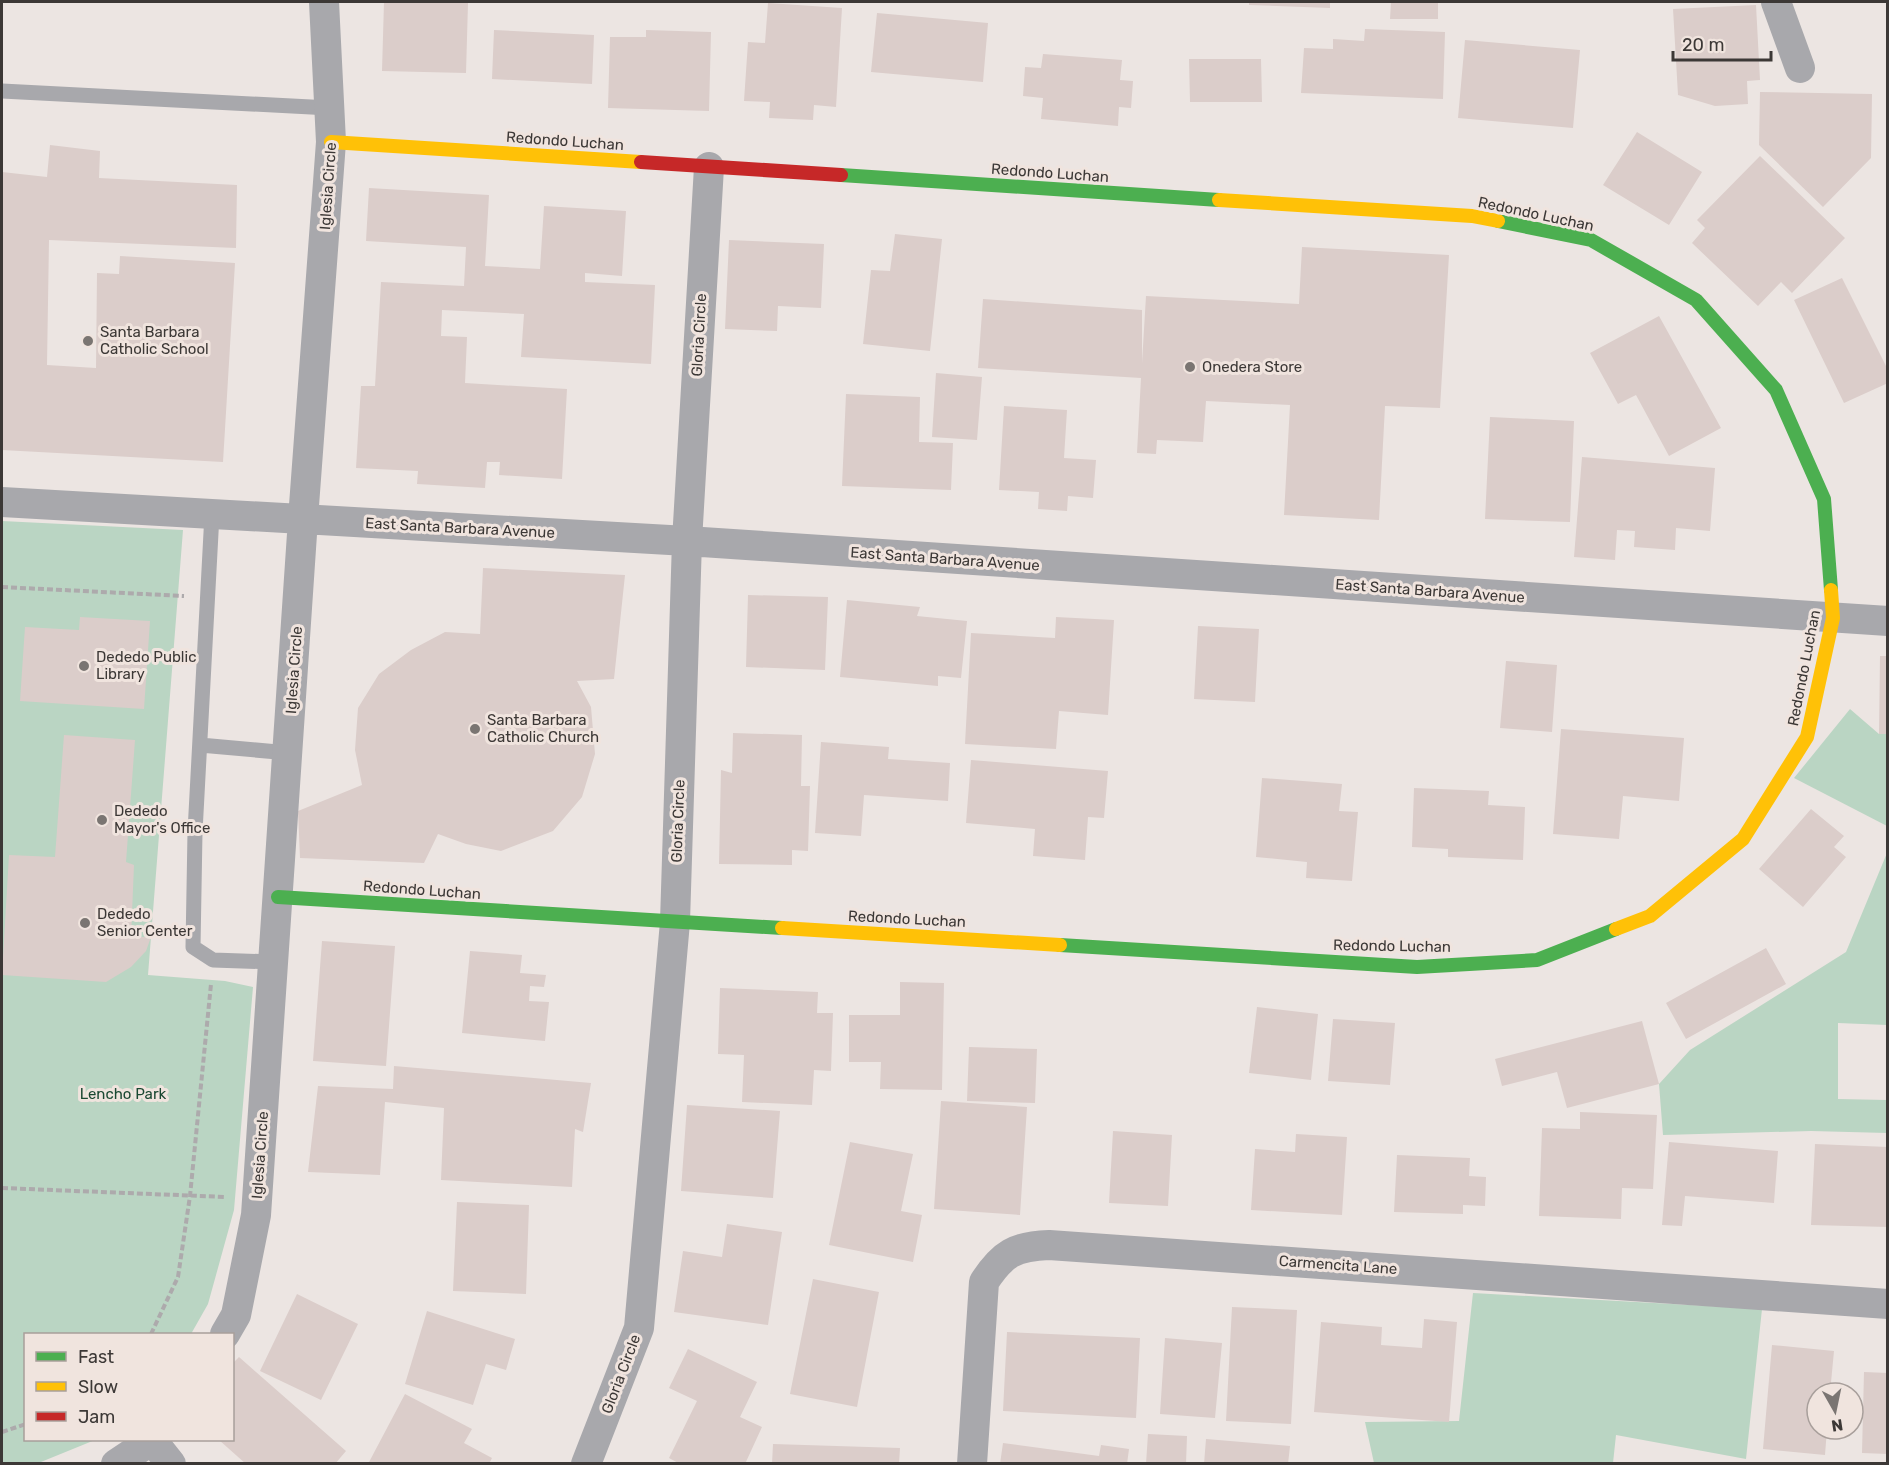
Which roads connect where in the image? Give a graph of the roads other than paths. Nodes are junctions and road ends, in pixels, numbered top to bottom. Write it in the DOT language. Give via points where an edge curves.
graph roads {
  1 [pos="324,2"];
  2 [pos="1776,2"];
  3 [pos="1800,68"];
  4 [pos="2,91"];
  5 [pos="330,108"];
  6 [pos="332,142"];
  7 [pos="709,167"];
  8 [pos="2,502"];
  9 [pos="212,514"];
  10 [pos="303,519"];
  11 [pos="687,541"];
  12 [pos="1833,618"];
  13 [pos="1887,621"];
  14 [pos="200,745"];
  15 [pos="289,753"];
  16 [pos="278,897"];
  17 [pos="675,922"];
  18 [pos="274,963"];
  19 [pos="1887,1304"];
  20 [pos="226,1333"];
  21 [pos="150,1441"];
  22 [pos="153,1441"];
  23 [pos="116,1464"];
  24 [pos="171,1464"];
  25 [pos="586,1464"];
  26 [pos="972,1464"];
  1 -- 5 [label="street, Iglesia Circle"];
  2 -- 3 [label="street"];
  4 -- 5 [label="lane"];
  5 -- 6 [label="street, Iglesia Circle"];
  6 -- 7 [label="street, Redondo Luchan"];
  6 -- 10 [label="street, Iglesia Circle"];
  7 -- 11 [label="street, Gloria Circle"];
  7 -- 12 [label="street, Redondo Luchan" via="1472,216 1591,240 1696,300 1776,390 1824,500"];
  8 -- 9 [label="street, East Santa Barbara Avenue"];
  9 -- 10 [label="street, East Santa Barbara Avenue"];
  9 -- 14 [label="lane"];
  10 -- 11 [label="street, East Santa Barbara Avenue"];
  10 -- 15 [label="street, Iglesia Circle"];
  11 -- 12 [label="street, East Santa Barbara Avenue"];
  11 -- 17 [label="street, Gloria Circle"];
  12 -- 13 [label="street, East Santa Barbara Avenue"];
  12 -- 17 [label="street, Redondo Luchan" via="1807,737 1743,839 1650,916 1537,960 1417,967"];
  14 -- 15 [label="lane"];
  14 -- 18 [label="lane" via="193,947 213,960"];
  15 -- 16 [label="street, Iglesia Circle"];
  16 -- 17 [label="street, Redondo Luchan"];
  16 -- 18 [label="street, Iglesia Circle"];
  17 -- 25 [label="street, Gloria Circle" via="639,1328"];
  18 -- 20 [label="street, Iglesia Circle" via="256,1215 236,1315"];
  19 -- 26 [label="street, Carmencita Lane" via="1029,1246 995,1265 984,1282"];
  21 -- 23 [label="street"];
  22 -- 24 [label="street"];
}
